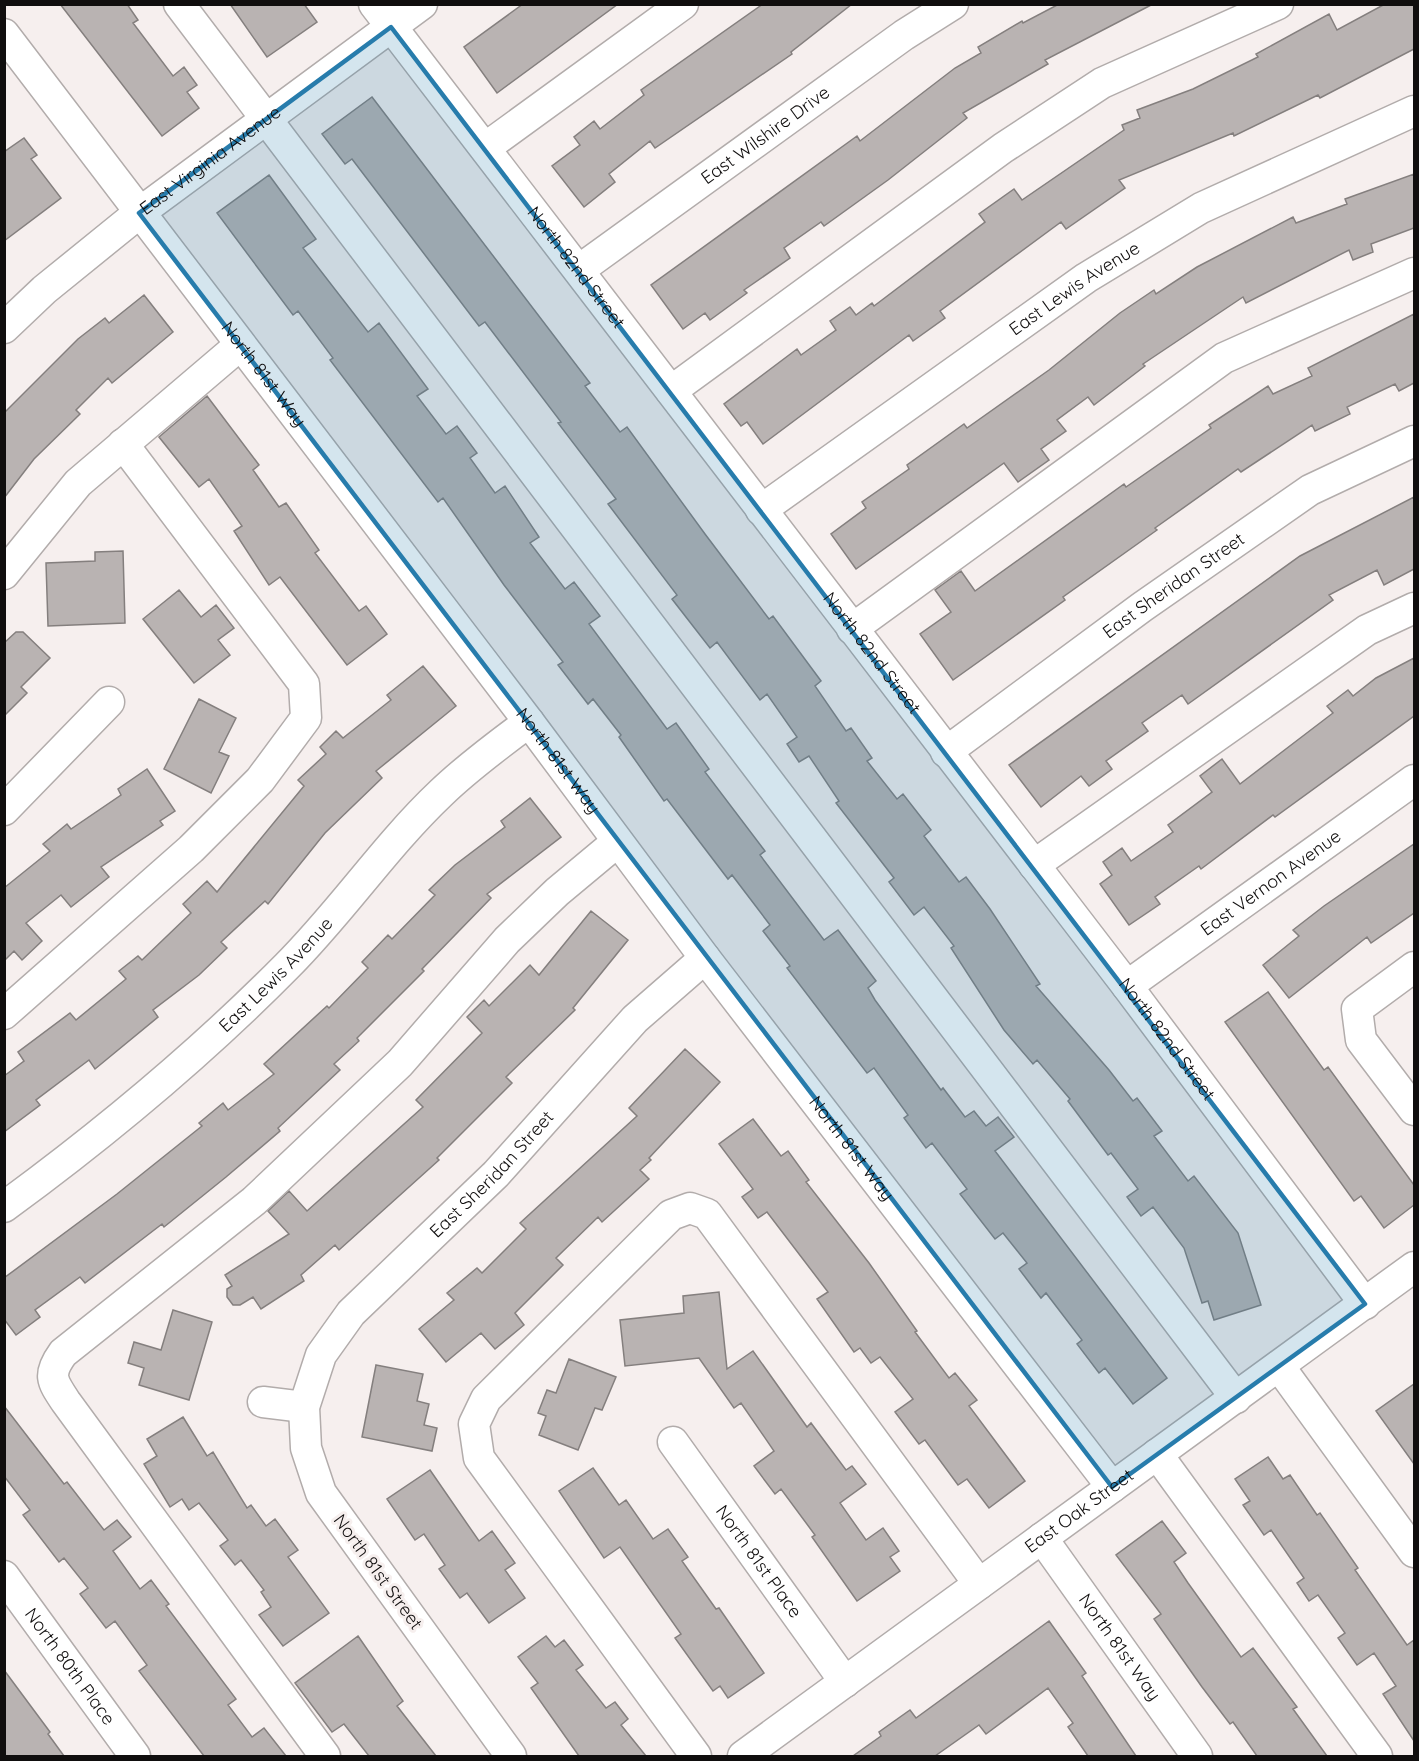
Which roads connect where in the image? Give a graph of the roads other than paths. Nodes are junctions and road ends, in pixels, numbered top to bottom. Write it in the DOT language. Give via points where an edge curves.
graph roads {
  1 [pos="179,4"];
  2 [pos="422,4"];
  3 [pos="683,4"];
  4 [pos="953,4"];
  5 [pos="1278,4"];
  6 [pos="383,16"];
  7 [pos="4,34"];
  8 [pos="1414,111"];
  9 [pos="267,118"];
  10 [pos="485,148"];
  11 [pos="139,213"];
  12 [pos="579,270"];
  13 [pos="1414,273"];
  14 [pos="4,328"];
  15 [pos="240,345"];
  16 [pos="671,391"];
  17 [pos="1414,441"];
  18 [pos="123,444"];
  19 [pos="760,510"];
  20 [pos="4,574"];
  21 [pos="1414,608"];
  22 [pos="852,628"];
  23 [pos="109,702"];
  24 [pos="529,722"];
  25 [pos="946,752"];
  26 [pos="1414,780"];
  27 [pos="4,810"];
  28 [pos="617,842"];
  29 [pos="1034,865"];
  30 [pos="705,958"];
  31 [pos="1414,967"];
  32 [pos="1127,986"];
  33 [pos="4,1014"];
  34 [pos="1414,1110"];
  35 [pos="4,1207"];
  36 [pos="1414,1267"];
  37 [pos="1365,1304"];
  38 [pos="1279,1366"];
  39 [pos="1236,1398"];
  40 [pos="262,1402"];
  41 [pos="304,1407"];
  42 [pos="673,1442"];
  43 [pos="1157,1454"];
  44 [pos="1112,1487"];
  45 [pos="1042,1538"];
  46 [pos="1414,1552"];
  47 [pos="4,1576"];
  48 [pos="979,1584"];
  49 [pos="845,1682"];
  50 [pos="135,1756"];
  51 [pos="325,1756"];
  52 [pos="511,1756"];
  53 [pos="696,1756"];
  54 [pos="743,1756"];
  55 [pos="1197,1756"];
  56 [pos="1377,1756"];
  1 -- 9 [label="street"];
  2 -- 6 [label="street, East Virginia Avenue"];
  3 -- 10 [label="street"];
  4 -- 12 [label="street, East Wilshire Drive" via="904,35"];
  5 -- 16 [label="street" via="1102,83 1003,148"];
  6 -- 9 [label="street, East Virginia Avenue"];
  6 -- 10 [label="street, North 82nd Street"];
  7 -- 11 [label="street, North 81st Way"];
  8 -- 19 [label="street, East Lewis Avenue" via="1201,208 1086,279"];
  9 -- 11 [label="street, East Virginia Avenue"];
  9 -- 39 [label="street"];
  10 -- 12 [label="street, North 82nd Street"];
  11 -- 14 [label="street, East Virginia Avenue"];
  11 -- 15 [label="street, North 81st Way"];
  12 -- 16 [label="street, North 82nd Street"];
  13 -- 22 [label="street" via="1224,358"];
  15 -- 18 [label="street"];
  15 -- 24 [label="street, North 81st Way"];
  16 -- 19 [label="street, North 82nd Street"];
  17 -- 25 [label="street, East Sheridan Street" via="1310,490 1142,607"];
  18 -- 20 [label="street" via="78,483"];
  18 -- 33 [label="street" via="304,684 306,718 260,780 191,849"];
  19 -- 22 [label="street, North 82nd Street"];
  21 -- 29 [label="street" via="1367,630"];
  22 -- 25 [label="street, North 82nd Street"];
  23 -- 27 [label="street"];
  24 -- 28 [label="street, North 81st Way"];
  24 -- 35 [label="street, East Lewis Avenue" via="441,793 400,835 323,928 210,1041 108,1129"];
  25 -- 29 [label="street, North 82nd Street"];
  26 -- 32 [label="street, East Vernon Avenue"];
  28 -- 30 [label="street, North 81st Way"];
  28 -- 51 [label="street" via="507,940 400,1063 254,1201 63,1353 54,1365 52,1381 66,1402"];
  29 -- 32 [label="street, North 82nd Street"];
  30 -- 41 [label="street, East Sheridan Street" via="635,1019 496,1174 351,1312 321,1354"];
  30 -- 44 [label="street, North 81st Way"];
  31 -- 34 [label="street" via="1357,1009 1361,1040"];
  32 -- 37 [label="street, North 82nd Street"];
  36 -- 37 [label="street, East Oak Street"];
  37 -- 38 [label="street, East Oak Street"];
  38 -- 39 [label="street, East Oak Street"];
  38 -- 46 [label="street"];
  39 -- 43 [label="street, East Oak Street"];
  40 -- 41 [label="street"];
  41 -- 52 [label="street, North 81st Street" via="306,1448 321,1493"];
  42 -- 49 [label="street, North 81st Place"];
  43 -- 44 [label="street, East Oak Street"];
  43 -- 56 [label="street"];
  44 -- 45 [label="street, East Oak Street"];
  45 -- 48 [label="street, East Oak Street"];
  45 -- 55 [label="street, North 81st Way"];
  47 -- 50 [label="street, North 80th Place"];
  48 -- 49 [label="street, East Oak Street"];
  48 -- 53 [label="street" via="707,1214 690,1208 671,1215 486,1398 474,1424 479,1458"];
  49 -- 54 [label="street, East Oak Street"];
}
